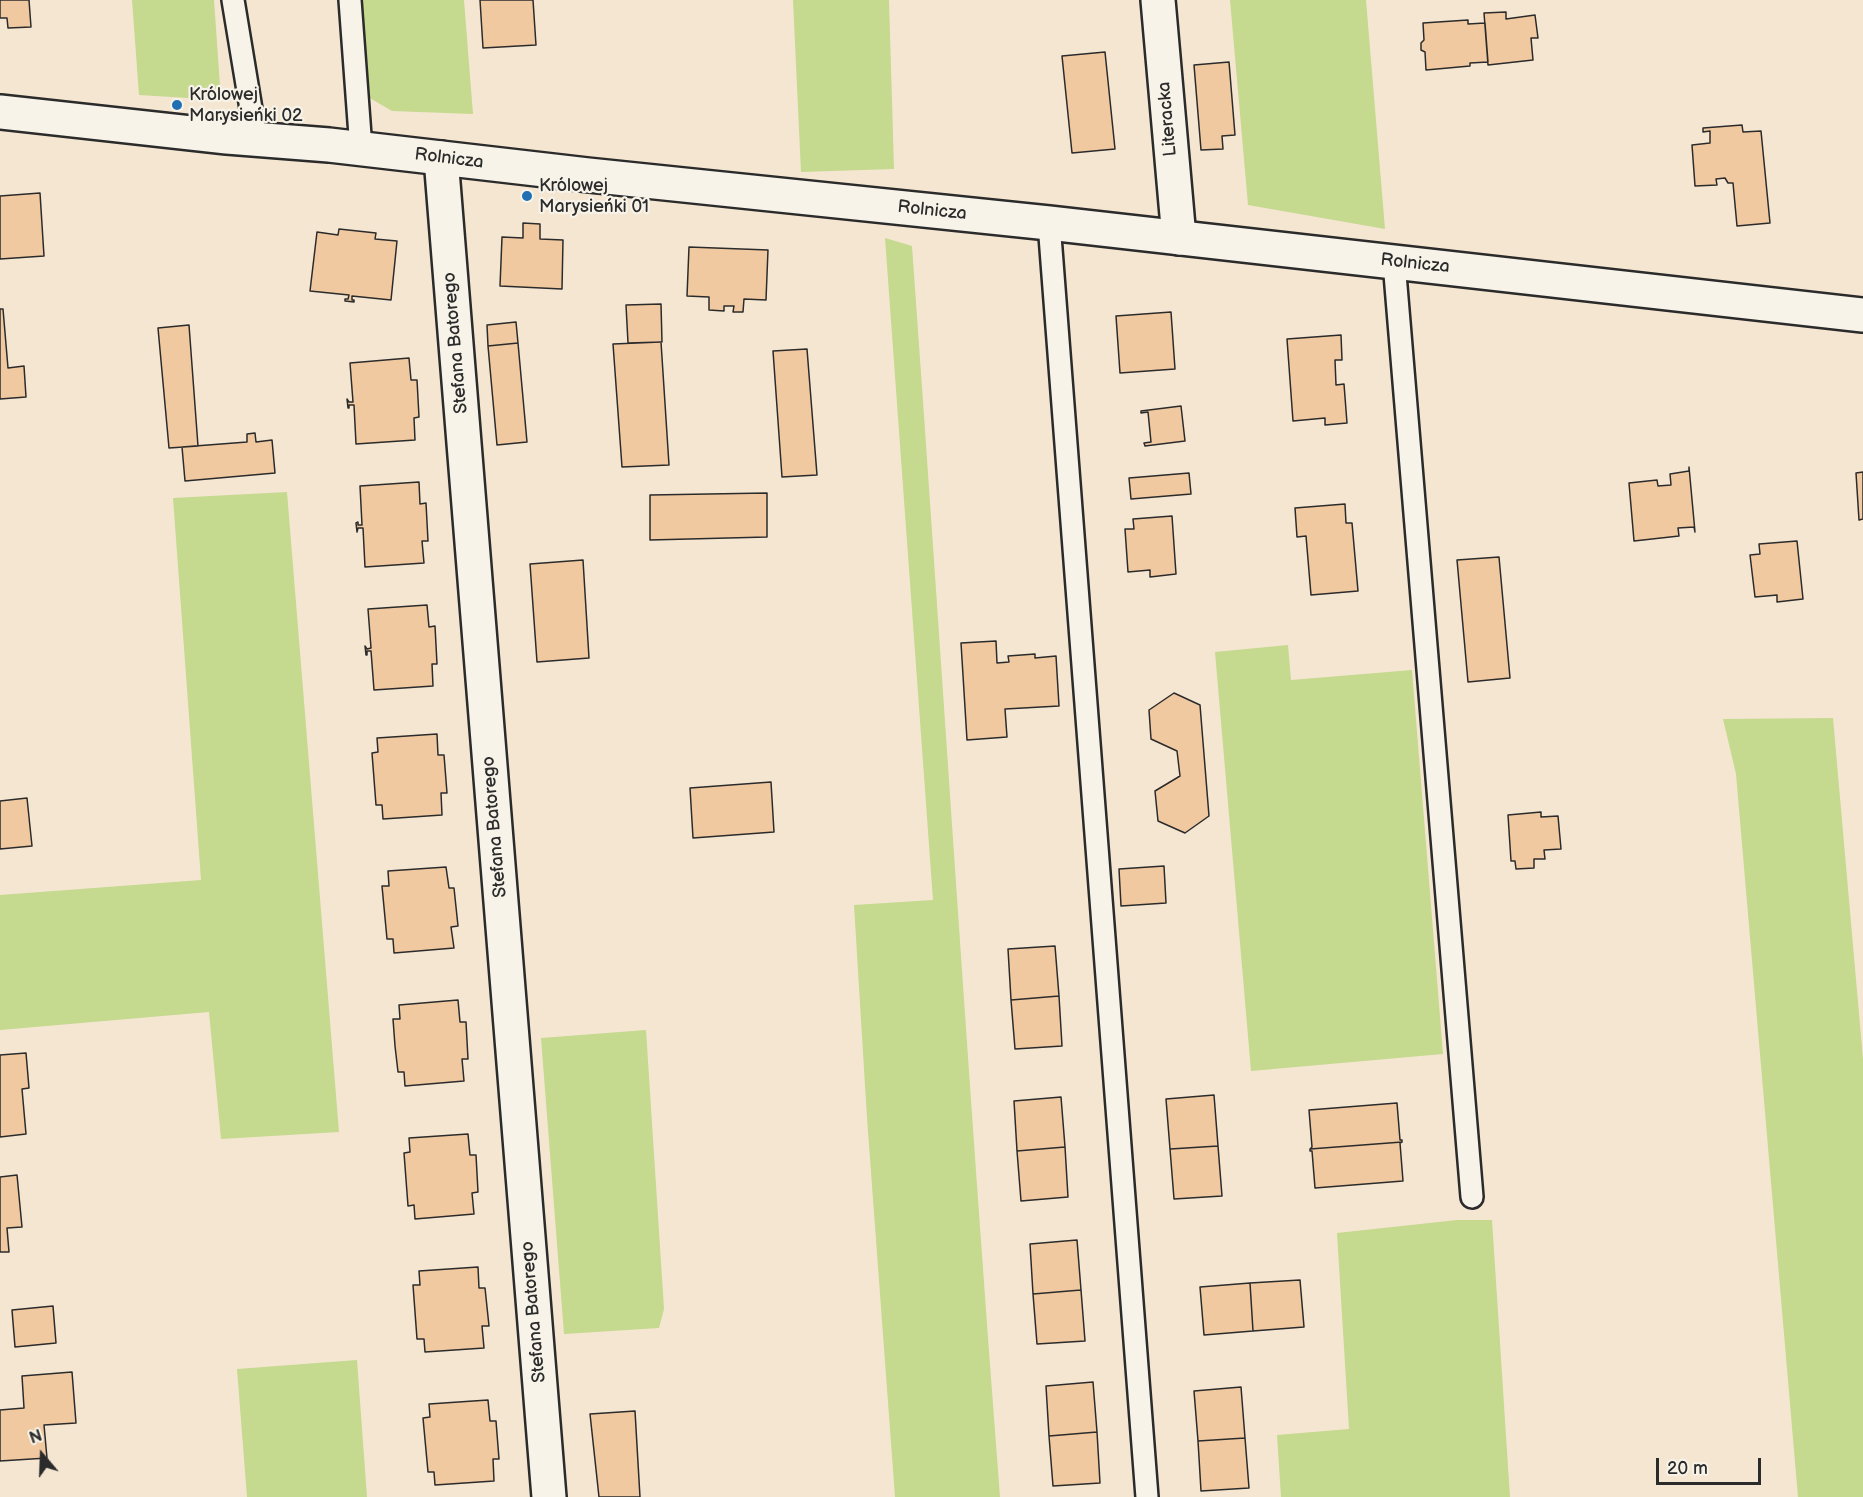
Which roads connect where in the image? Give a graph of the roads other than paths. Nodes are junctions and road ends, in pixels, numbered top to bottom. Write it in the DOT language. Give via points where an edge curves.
graph roads {
  1 [pos="233,0"];
  2 [pos="350,0"];
  3 [pos="1158,0"];
  4 [pos="0,112"];
  5 [pos="256,139"];
  6 [pos="361,149"];
  7 [pos="441,158"];
  8 [pos="1049,224"];
  9 [pos="1179,238"];
  10 [pos="1394,262"];
  11 [pos="1863,315"];
  12 [pos="1472,1197"];
  13 [pos="549,1497"];
  14 [pos="1147,1497"];
  1 -- 5 [label="lane"];
  2 -- 6 [label="lane"];
  3 -- 9 [label="street, Literacka"];
  4 -- 5 [label="street, Rolnicza"];
  5 -- 6 [label="street, Rolnicza"];
  6 -- 7 [label="street, Rolnicza"];
  7 -- 8 [label="street, Rolnicza"];
  7 -- 13 [label="street, Stefana Batorego"];
  8 -- 9 [label="street, Rolnicza"];
  8 -- 14 [label="lane"];
  9 -- 10 [label="street, Rolnicza"];
  10 -- 11 [label="street, Rolnicza"];
  10 -- 12 [label="lane"];
}
